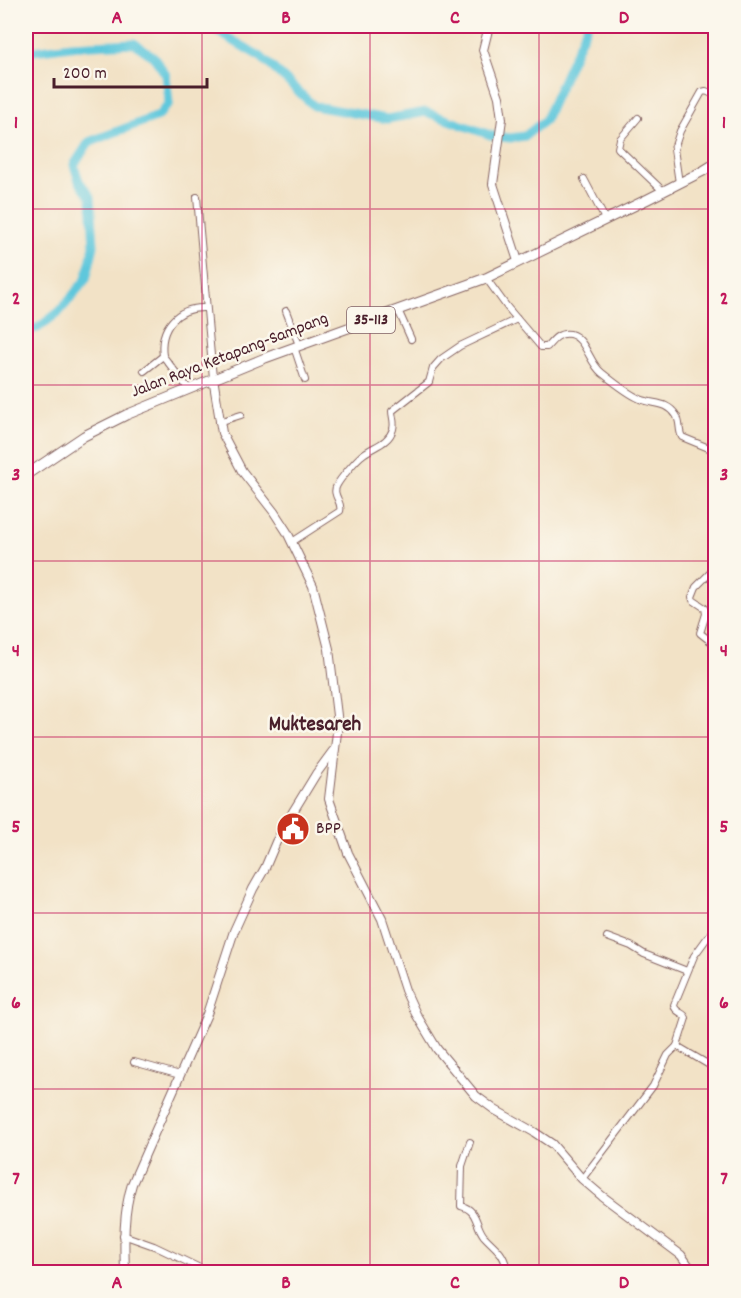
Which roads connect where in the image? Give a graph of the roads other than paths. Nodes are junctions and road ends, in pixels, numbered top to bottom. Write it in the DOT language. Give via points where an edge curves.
graph roads {
  1 [pos="489,26"];
  2 [pos="716,96"];
  3 [pos="638,118"];
  4 [pos="716,163"];
  5 [pos="584,179"];
  6 [pos="679,183"];
  7 [pos="663,191"];
  8 [pos="197,197"];
  9 [pos="605,219"];
  10 [pos="518,261"];
  11 [pos="486,278"];
  12 [pos="205,308"];
  13 [pos="398,310"];
  14 [pos="286,311"];
  15 [pos="517,319"];
  16 [pos="411,339"];
  17 [pos="297,346"];
  18 [pos="163,356"];
  19 [pos="144,371"];
  20 [pos="213,378"];
  21 [pos="305,380"];
  22 [pos="188,388"];
  23 [pos="241,415"];
  24 [pos="219,422"];
  25 [pos="716,451"];
  26 [pos="26,475"];
  27 [pos="292,542"];
  28 [pos="716,567"];
  29 [pos="716,652"];
  30 [pos="333,751"];
  31 [pos="716,921"];
  32 [pos="607,937"];
  33 [pos="687,971"];
  34 [pos="677,1046"];
  35 [pos="134,1062"];
  36 [pos="716,1070"];
  37 [pos="180,1075"];
  38 [pos="470,1142"];
  39 [pos="582,1179"];
  40 [pos="123,1235"];
  41 [pos="687,1263"];
  42 [pos="200,1268"];
  43 [pos="125,1272"];
  44 [pos="508,1272"];
  45 [pos="681,1272"];
  46 [pos="693,1272"];
  1 -- 10 [label="main road" via="483,50 502,113 494,189"];
  2 -- 6 [label="street" via="702,92 680,131 673,153"];
  3 -- 7 [label="street" via="618,146"];
  4 -- 6 [label="main road, Jalan Raya Ketapang-Sampang / 35-113"];
  5 -- 9 [label="street"];
  6 -- 7 [label="main road, Jalan Raya Ketapang-Sampang / 35-113"];
  7 -- 9 [label="main road, Jalan Raya Ketapang-Sampang / 35-113"];
  8 -- 12 [label="street"];
  9 -- 10 [label="main road, Jalan Raya Ketapang-Sampang / 35-113"];
  10 -- 11 [label="main road, Jalan Raya Ketapang-Sampang / 35-113"];
  11 -- 13 [label="main road, Jalan Raya Ketapang-Sampang / 35-113"];
  11 -- 15 [label="street"];
  12 -- 18 [label="street" via="190,309 172,320 165,334"];
  12 -- 20 [label="street"];
  13 -- 16 [label="street"];
  13 -- 17 [label="main road, Jalan Raya Ketapang-Sampang / 35-113"];
  14 -- 17 [label="street"];
  15 -- 25 [label="street" via="543,348 561,334 576,337 603,374 638,398 667,405 678,417 682,437"];
  15 -- 27 [label="street" via="441,359 433,368 430,381 392,411 393,428 389,436 362,456 337,485 340,511"];
  17 -- 20 [label="main road, Jalan Raya Ketapang-Sampang / 35-113"];
  17 -- 21 [label="street"];
  18 -- 19 [label="street"];
  18 -- 22 [label="street"];
  20 -- 22 [label="main road, Jalan Raya Ketapang-Sampang / 35-113"];
  20 -- 24 [label="main road"];
  22 -- 26 [label="main road, Jalan Raya Ketapang-Sampang / 35-113" via="102,425"];
  23 -- 24 [label="street"];
  24 -- 27 [label="main road" via="238,464"];
  27 -- 30 [label="main road" via="313,586 329,650 338,724"];
  28 -- 29 [label="street" via="696,587 692,597 705,608 700,632 714,644"];
  30 -- 37 [label="main road" via="288,820 253,888"];
  30 -- 39 [label="main road" via="330,804 348,853 382,920 405,990 430,1040 476,1096 552,1144"];
  31 -- 33 [label="street"];
  32 -- 33 [label="street"];
  33 -- 34 [label="street" via="674,1005 686,1018"];
  34 -- 36 [label="street"];
  34 -- 39 [label="street"];
  35 -- 37 [label="street"];
  37 -- 40 [label="main road" via="132,1184"];
  38 -- 44 [label="street" via="462,1166 461,1206 472,1211 483,1235 498,1248"];
  39 -- 41 [label="main road" via="666,1242"];
  40 -- 42 [label="street"];
  40 -- 43 [label="main road"];
  41 -- 45 [label="street"];
  41 -- 46 [label="main road"];
}
